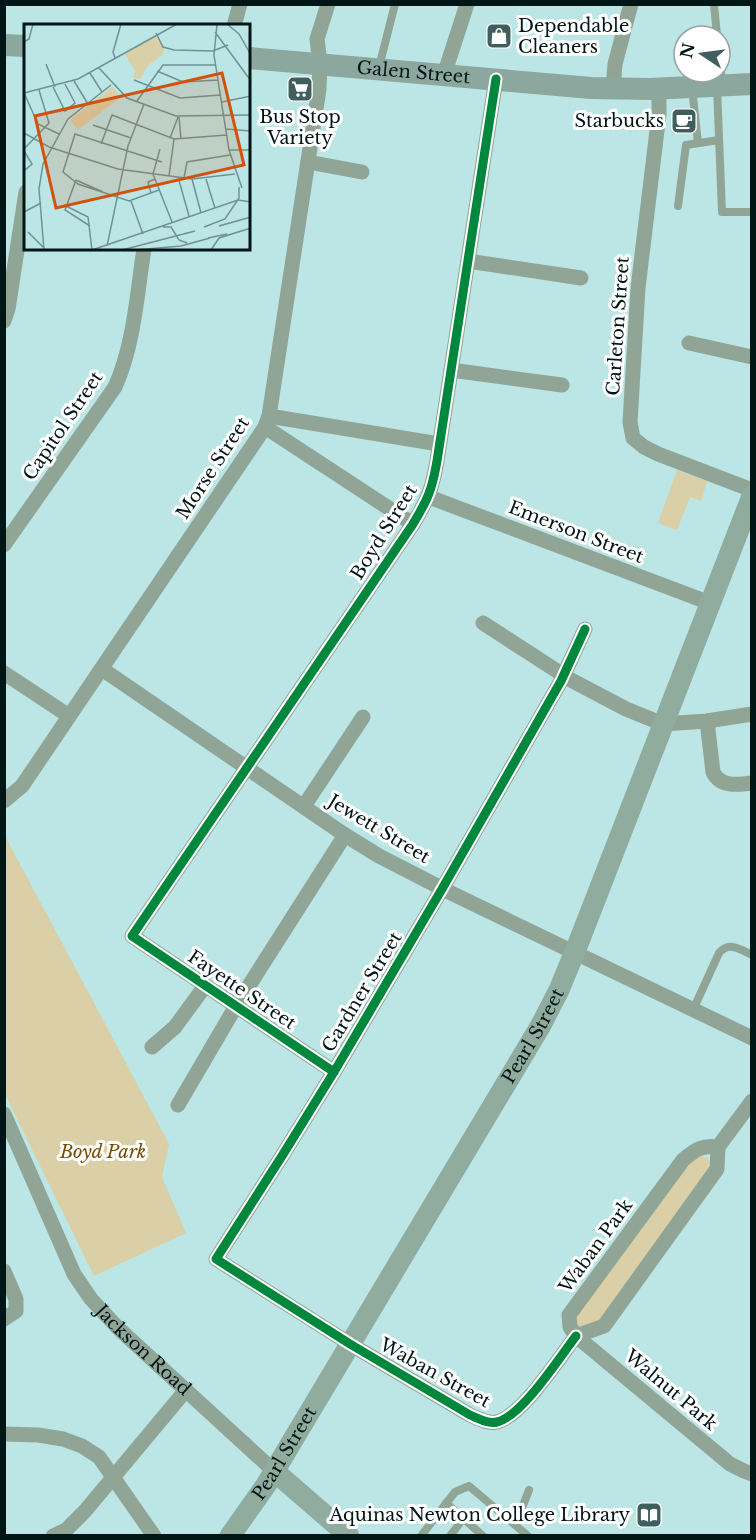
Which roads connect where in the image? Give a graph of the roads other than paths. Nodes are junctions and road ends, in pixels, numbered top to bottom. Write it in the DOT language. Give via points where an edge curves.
graph roads {
  1 [pos="240,4"];
  2 [pos="328,4"];
  3 [pos="395,4"];
  4 [pos="467,4"];
  5 [pos="631,4"];
  6 [pos="714,4"];
  7 [pos="235,24"];
  8 [pos="716,24"];
  9 [pos="4,45"];
  10 [pos="24,46"];
  11 [pos="250,58"];
  12 [pos="320,63"];
  13 [pos="379,69"];
  14 [pos="444,75"];
  15 [pos="496,79"];
  16 [pos="732,80"];
  17 [pos="701,84"];
  18 [pos="720,84"];
  19 [pos="752,84"];
  20 [pos="692,87"];
  21 [pos="612,89"];
  22 [pos="654,89"];
  23 [pos="719,140"];
  24 [pos="698,143"];
  25 [pos="308,162"];
  26 [pos="362,172"];
  27 [pos="24,205"];
  28 [pos="678,206"];
  29 [pos="752,212"];
  30 [pos="144,250"];
  31 [pos="468,261"];
  32 [pos="581,278"];
  33 [pos="4,321"];
  34 [pos="688,343"];
  35 [pos="752,357"];
  36 [pos="451,370"];
  37 [pos="562,385"];
  38 [pos="267,421"];
  39 [pos="439,444"];
  40 [pos="752,490"];
  41 [pos="752,496"];
  42 [pos="429,497"];
  43 [pos="412,524"];
  44 [pos="744,537"];
  45 [pos="4,544"];
  46 [pos="710,603"];
  47 [pos="483,623"];
  48 [pos="585,629"];
  49 [pos="102,669"];
  50 [pos="563,675"];
  51 [pos="8,679"];
  52 [pos="752,714"];
  53 [pos="69,716"];
  54 [pos="363,717"];
  55 [pos="707,721"];
  56 [pos="663,724"];
  57 [pos="246,767"];
  58 [pos="752,783"];
  59 [pos="4,801"];
  60 [pos="304,806"];
  61 [pos="345,835"];
  62 [pos="442,889"];
  63 [pos="132,936"];
  64 [pos="574,953"];
  65 [pos="752,955"];
  66 [pos="205,986"];
  67 [pos="236,1006"];
  68 [pos="693,1010"];
  69 [pos="752,1038"];
  70 [pos="152,1047"];
  71 [pos="334,1072"];
  72 [pos="752,1101"];
  73 [pos="178,1105"];
  74 [pos="4,1114"];
  75 [pos="718,1147"];
  76 [pos="4,1271"];
  77 [pos="4,1319"];
  78 [pos="576,1336"];
  79 [pos="350,1344"];
  80 [pos="186,1390"];
  81 [pos="4,1434"];
  82 [pos="749,1469"];
  83 [pos="274,1471"];
  84 [pos="112,1477"];
  85 [pos="529,1490"];
  86 [pos="446,1503"];
  87 [pos="522,1508"];
  88 [pos="464,1519"];
  89 [pos="53,1536"];
  90 [pos="153,1536"];
  91 [pos="230,1536"];
  92 [pos="349,1536"];
  93 [pos="421,1536"];
  94 [pos="450,1536"];
  95 [pos="483,1536"];
  96 [pos="528,1536"];
  1 -- 7 [label="street"];
  2 -- 12 [label="street, Morse Street" via="316,39"];
  3 -- 13 [label="lane"];
  4 -- 14 [label="street"];
  5 -- 21 [label="street"];
  6 -- 8 [label="lane"];
  9 -- 10 [label="main road"];
  11 -- 12 [label="main road, Galen Street"];
  12 -- 13 [label="main road, Galen Street"];
  12 -- 25 [label="street, Morse Street"];
  13 -- 14 [label="main road, Galen Street"];
  14 -- 15 [label="main road, Galen Street"];
  15 -- 21 [label="main road, Galen Street"];
  15 -- 31 [label="street, Boyd Street"];
  16 -- 19 [label="main road, Galen Street"];
  17 -- 20 [label="main road, Galen Street"];
  18 -- 23 [label="lane"];
  20 -- 22 [label="main road, Galen Street"];
  20 -- 24 [label="lane"];
  21 -- 22 [label="main road, Galen Street"];
  22 -- 40 [label="street, Carleton Street" via="659,114 638,288 630,422 633,438 658,454"];
  23 -- 24 [label="lane"];
  23 -- 29 [label="lane" via="722,212"];
  24 -- 28 [label="lane" via="686,145"];
  25 -- 26 [label="street"];
  25 -- 38 [label="street, Morse Street"];
  27 -- 33 [label="street"];
  30 -- 45 [label="street, Capitol Street" via="130,338 119,378"];
  31 -- 32 [label="street"];
  31 -- 36 [label="street, Boyd Street"];
  34 -- 35 [label="street"];
  36 -- 37 [label="street"];
  36 -- 39 [label="street, Boyd Street"];
  38 -- 39 [label="street"];
  38 -- 43 [label="street"];
  38 -- 49 [label="street, Morse Street"];
  39 -- 42 [label="street, Boyd Street"];
  41 -- 44 [label="street, Pearl Street"];
  42 -- 43 [label="street, Boyd Street"];
  42 -- 46 [label="street, Emerson Street"];
  43 -- 57 [label="street, Boyd Street"];
  44 -- 46 [label="street, Pearl Street"];
  46 -- 56 [label="street, Pearl Street"];
  47 -- 50 [label="street"];
  48 -- 50 [label="street, Gardner Street"];
  49 -- 53 [label="street, Morse Street"];
  49 -- 57 [label="street, Jewett Street"];
  50 -- 56 [label="street"];
  50 -- 62 [label="street, Gardner Street"];
  51 -- 53 [label="street"];
  52 -- 55 [label="street"];
  53 -- 59 [label="street, Morse Street" via="22,786"];
  54 -- 60 [label="street"];
  55 -- 56 [label="street"];
  55 -- 58 [label="street" via="715,777 726,784"];
  56 -- 64 [label="street, Pearl Street"];
  57 -- 60 [label="street, Jewett Street"];
  57 -- 63 [label="street, Boyd Street"];
  60 -- 61 [label="street, Jewett Street"];
  61 -- 62 [label="street, Jewett Street"];
  61 -- 67 [label="street"];
  62 -- 64 [label="street, Jewett Street"];
  62 -- 71 [label="street, Gardner Street"];
  63 -- 66 [label="street, Fayette Street"];
  64 -- 68 [label="street, Jewett Street"];
  64 -- 79 [label="street, Pearl Street" via="541,1024"];
  65 -- 68 [label="lane" via="737,947 723,948"];
  66 -- 67 [label="street, Fayette Street"];
  66 -- 70 [label="street" via="175,1027"];
  67 -- 71 [label="street, Fayette Street"];
  67 -- 73 [label="street"];
  68 -- 69 [label="street, Jewett Street"];
  71 -- 79 [label="street, Gardner Street" via="216,1259"];
  72 -- 75 [label="street"];
  74 -- 80 [label="street, Jackson Road" via="81,1287 118,1328"];
  75 -- 78 [label="street" via="717,1168 604,1326"];
  75 -- 78 [label="street, Waban Park" via="706,1146 683,1160 569,1315"];
  76 -- 77 [label="street" via="16,1299 16,1311"];
  78 -- 79 [label="street, Waban Street" via="523,1404 496,1422 484,1422 470,1415"];
  78 -- 82 [label="street, Walnut Park" via="730,1464"];
  79 -- 83 [label="street, Pearl Street"];
  80 -- 83 [label="street, Jackson Road"];
  80 -- 84 [label="street"];
  81 -- 84 [label="street" via="38,1435 81,1446 99,1457"];
  83 -- 91 [label="street, Pearl Street"];
  83 -- 92 [label="street, Jackson Road"];
  84 -- 89 [label="street" via="66,1530"];
  84 -- 90 [label="street"];
  85 -- 87 [label="lane"];
  86 -- 88 [label="lane"];
  86 -- 93 [label="lane"];
  86 -- 96 [label="lane" via="455,1492 469,1486"];
  88 -- 94 [label="lane"];
  88 -- 95 [label="lane"];
}
